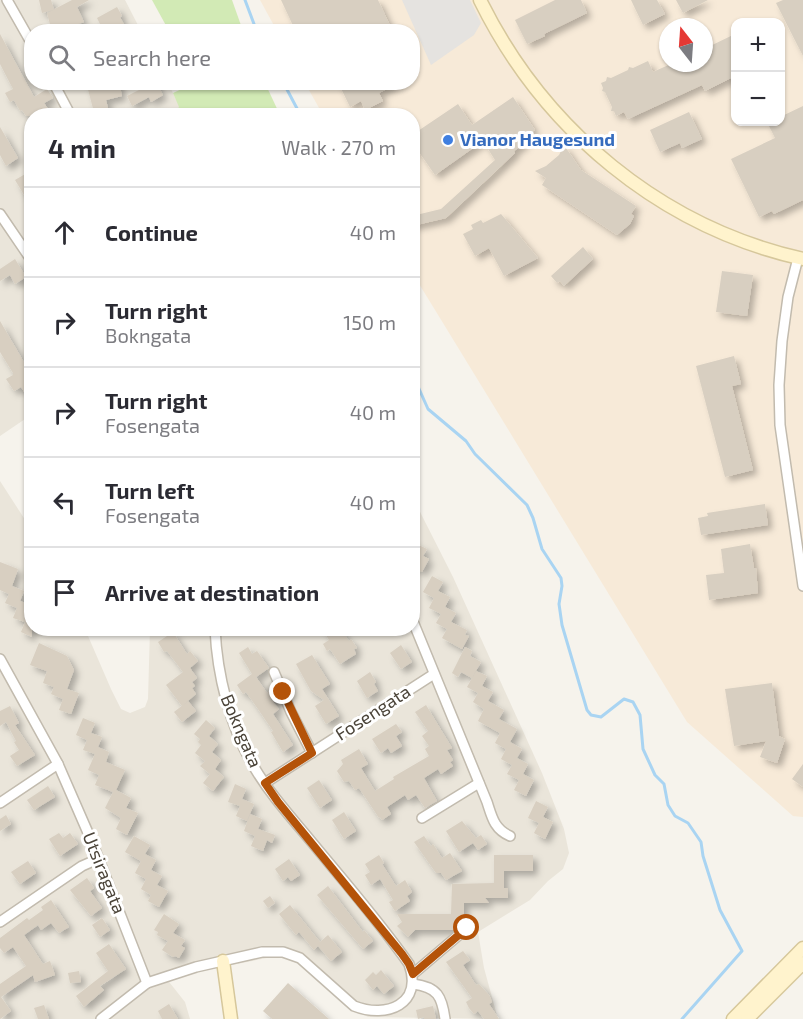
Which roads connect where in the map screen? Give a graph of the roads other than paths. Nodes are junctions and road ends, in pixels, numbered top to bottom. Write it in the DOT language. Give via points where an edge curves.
graph roads {
  1 [pos="7,0"];
  2 [pos="480,0"];
  3 [pos="24,30"];
  4 [pos="57,90"];
  5 [pos="67,108"];
  6 [pos="0,214"];
  7 [pos="24,249"];
  8 [pos="800,258"];
  9 [pos="803,586"];
  10 [pos="215,636"];
  11 [pos="419,636"];
  12 [pos="2,666"];
  13 [pos="274,672"];
  14 [pos="434,674"];
  15 [pos="312,753"];
  16 [pos="58,764"];
  17 [pos="265,783"];
  18 [pos="479,783"];
  19 [pos="0,803"];
  20 [pos="422,818"];
  21 [pos="510,836"];
  22 [pos="98,859"];
  23 [pos="0,922"];
  24 [pos="467,928"];
  25 [pos="803,948"];
  26 [pos="223,961"];
  27 [pos="803,963"];
  28 [pos="413,979"];
  29 [pos="147,983"];
  30 [pos="100,1019"];
  31 [pos="231,1019"];
  32 [pos="445,1019"];
  33 [pos="733,1019"];
  34 [pos="747,1019"];
  1 -- 3 [label="street"];
  2 -- 8 [label="street" via="497,34 536,90 569,128 615,169 667,206 699,222 735,239"];
  4 -- 5 [label="street"];
  6 -- 7 [label="street"];
  8 -- 9 [label="street" via="788,297 779,385 780,425"];
  10 -- 17 [label="street, Bokngata" via="223,686 236,729"];
  11 -- 14 [label="street"];
  12 -- 16 [label="street, Utsiragata"];
  13 -- 15 [label="street"];
  14 -- 15 [label="street, Fosengata"];
  14 -- 18 [label="street"];
  15 -- 17 [label="street, Fosengata"];
  16 -- 19 [label="street"];
  16 -- 22 [label="street, Utsiragata"];
  17 -- 28 [label="street, Bokngata" via="402,954"];
  18 -- 20 [label="street"];
  18 -- 21 [label="street" via="494,824"];
  22 -- 23 [label="street"];
  22 -- 29 [label="street, Utsiragata"];
  24 -- 28 [label="street"];
  25 -- 33 [label="street"];
  26 -- 28 [label="street" via="262,952 283,952 300,958 354,1006 375,1016 397,1011 406,1004"];
  26 -- 29 [label="street"];
  26 -- 31 [label="street"];
  27 -- 34 [label="street"];
  28 -- 32 [label="street" via="439,996"];
  29 -- 30 [label="street"];
}
